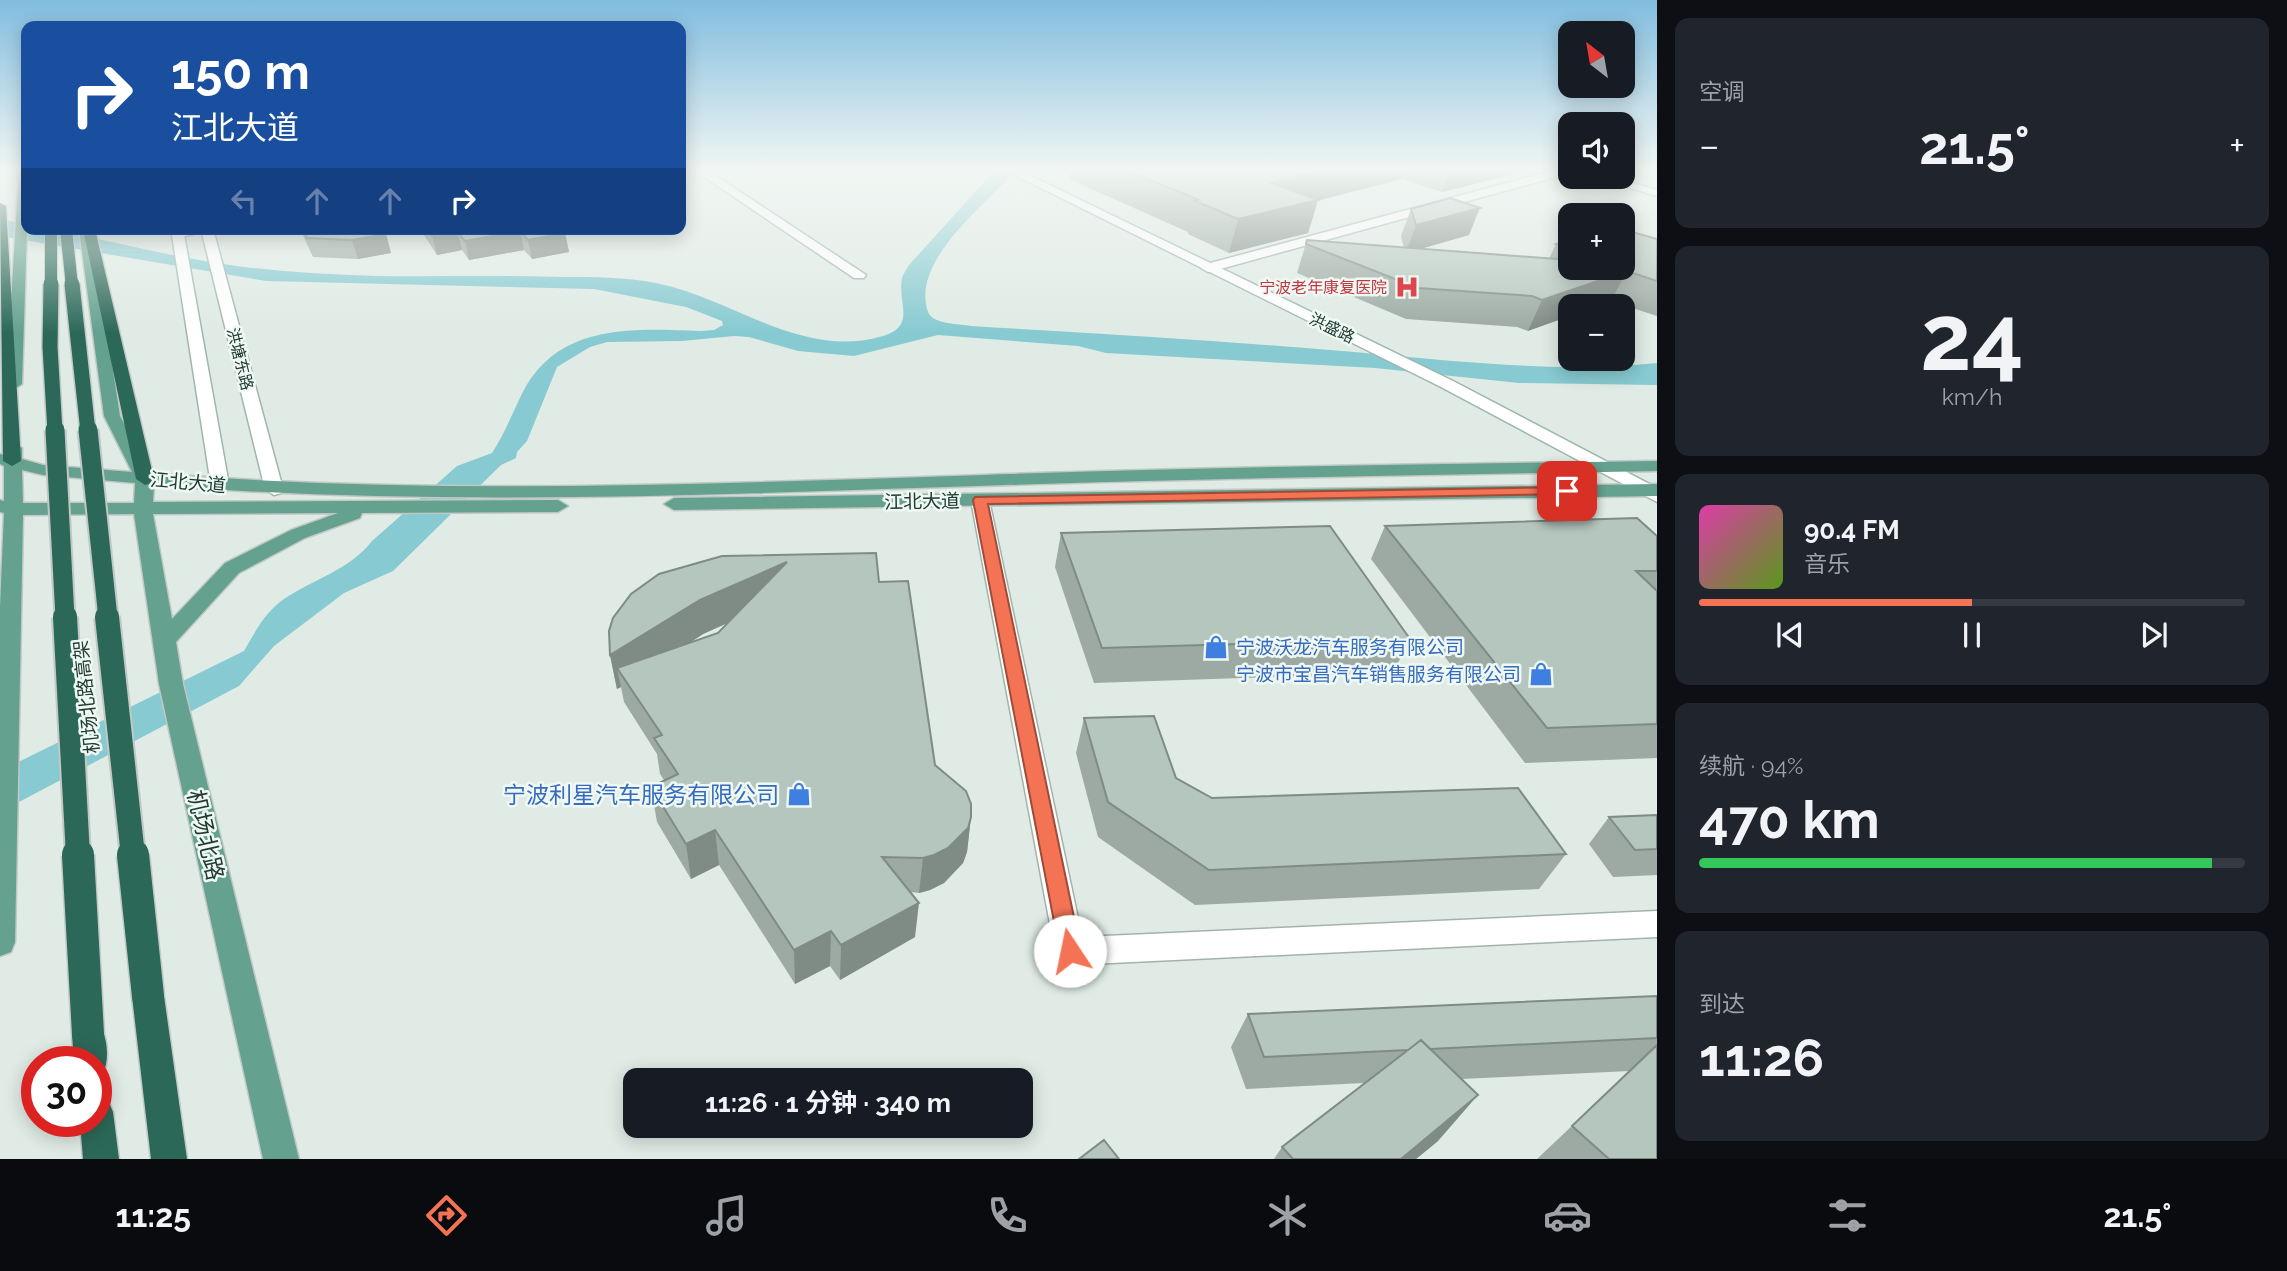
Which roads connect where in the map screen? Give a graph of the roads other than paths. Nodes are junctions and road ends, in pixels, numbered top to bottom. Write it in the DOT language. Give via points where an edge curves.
graph roads {
  1 [pos="1,224"];
  2 [pos="21,224"];
  3 [pos="781,224"];
  4 [pos="1119,224"];
  5 [pos="1369,224"];
  6 [pos="51,235"];
  7 [pos="81,235"];
  8 [pos="82,235"];
  9 [pos="82,235"];
  10 [pos="208,235"];
  11 [pos="178,236"];
  12 [pos="1208,268"];
  13 [pos="859,275"];
  14 [pos="6,460"];
  15 [pos="1657,466"];
  16 [pos="1603,467"];
  17 [pos="145,478"];
  18 [pos="220,485"];
  19 [pos="274,489"];
  20 [pos="1655,492"];
  21 [pos="528,499"];
  22 [pos="980,500"];
  23 [pos="375,502"];
  24 [pos="143,509"];
  25 [pos="5,511"];
  26 [pos="164,641"];
  27 [pos="1657,924"];
  28 [pos="0,942"];
  29 [pos="90,1046"];
  30 [pos="99,1137"];
  31 [pos="101,1159"];
  32 [pos="169,1159"];
  33 [pos="281,1159"];
  1 -- 14 [label="highway"];
  2 -- 14 [label="main road"];
  3 -- 13 [label="street"];
  4 -- 12 [label="street, 洪盛路"];
  5 -- 12 [label="street"];
  6 -- 29 [label="highway, 机场北路高架, bridge" via="50,347"];
  7 -- 32 [label="highway, 机场北路高架, bridge" via="148,996"];
  8 -- 17 [label="main road" via="112,416"];
  9 -- 17 [label="highway" via="111,321"];
  10 -- 19 [label="street, 洪塘东路"];
  11 -- 18 [label="street, 洪塘东路"];
  12 -- 16 [label="street, 洪盛路" via="1447,384"];
  14 -- 17 [label="main road, 江北大道" via="43,470"];
  14 -- 25 [label="main road"];
  15 -- 16 [label="main road, 江北大道"];
  16 -- 20 [label="street, 洪盛路"];
  16 -- 21 [label="main road, 江北大道" via="1197,473"];
  17 -- 18 [label="main road, 江北大道"];
  17 -- 24 [label="main road, 机场北路"];
  18 -- 19 [label="main road, 江北大道"];
  19 -- 23 [label="main road, 江北大道"];
  20 -- 22 [label="main road, 江北大道"];
  21 -- 22 [label="main road, 江北大道"];
  21 -- 23 [label="main road"];
  22 -- 27 [label="street" via="1070,951"];
  23 -- 24 [label="main road, 江北大道"];
  23 -- 26 [label="main road" via="232,568"];
  24 -- 25 [label="main road, 江北大道"];
  24 -- 26 [label="main road, 机场北路"];
  25 -- 28 [label="main road" via="7,719"];
  26 -- 33 [label="main road, 机场北路"];
  30 -- 31 [label="highway"];
}
